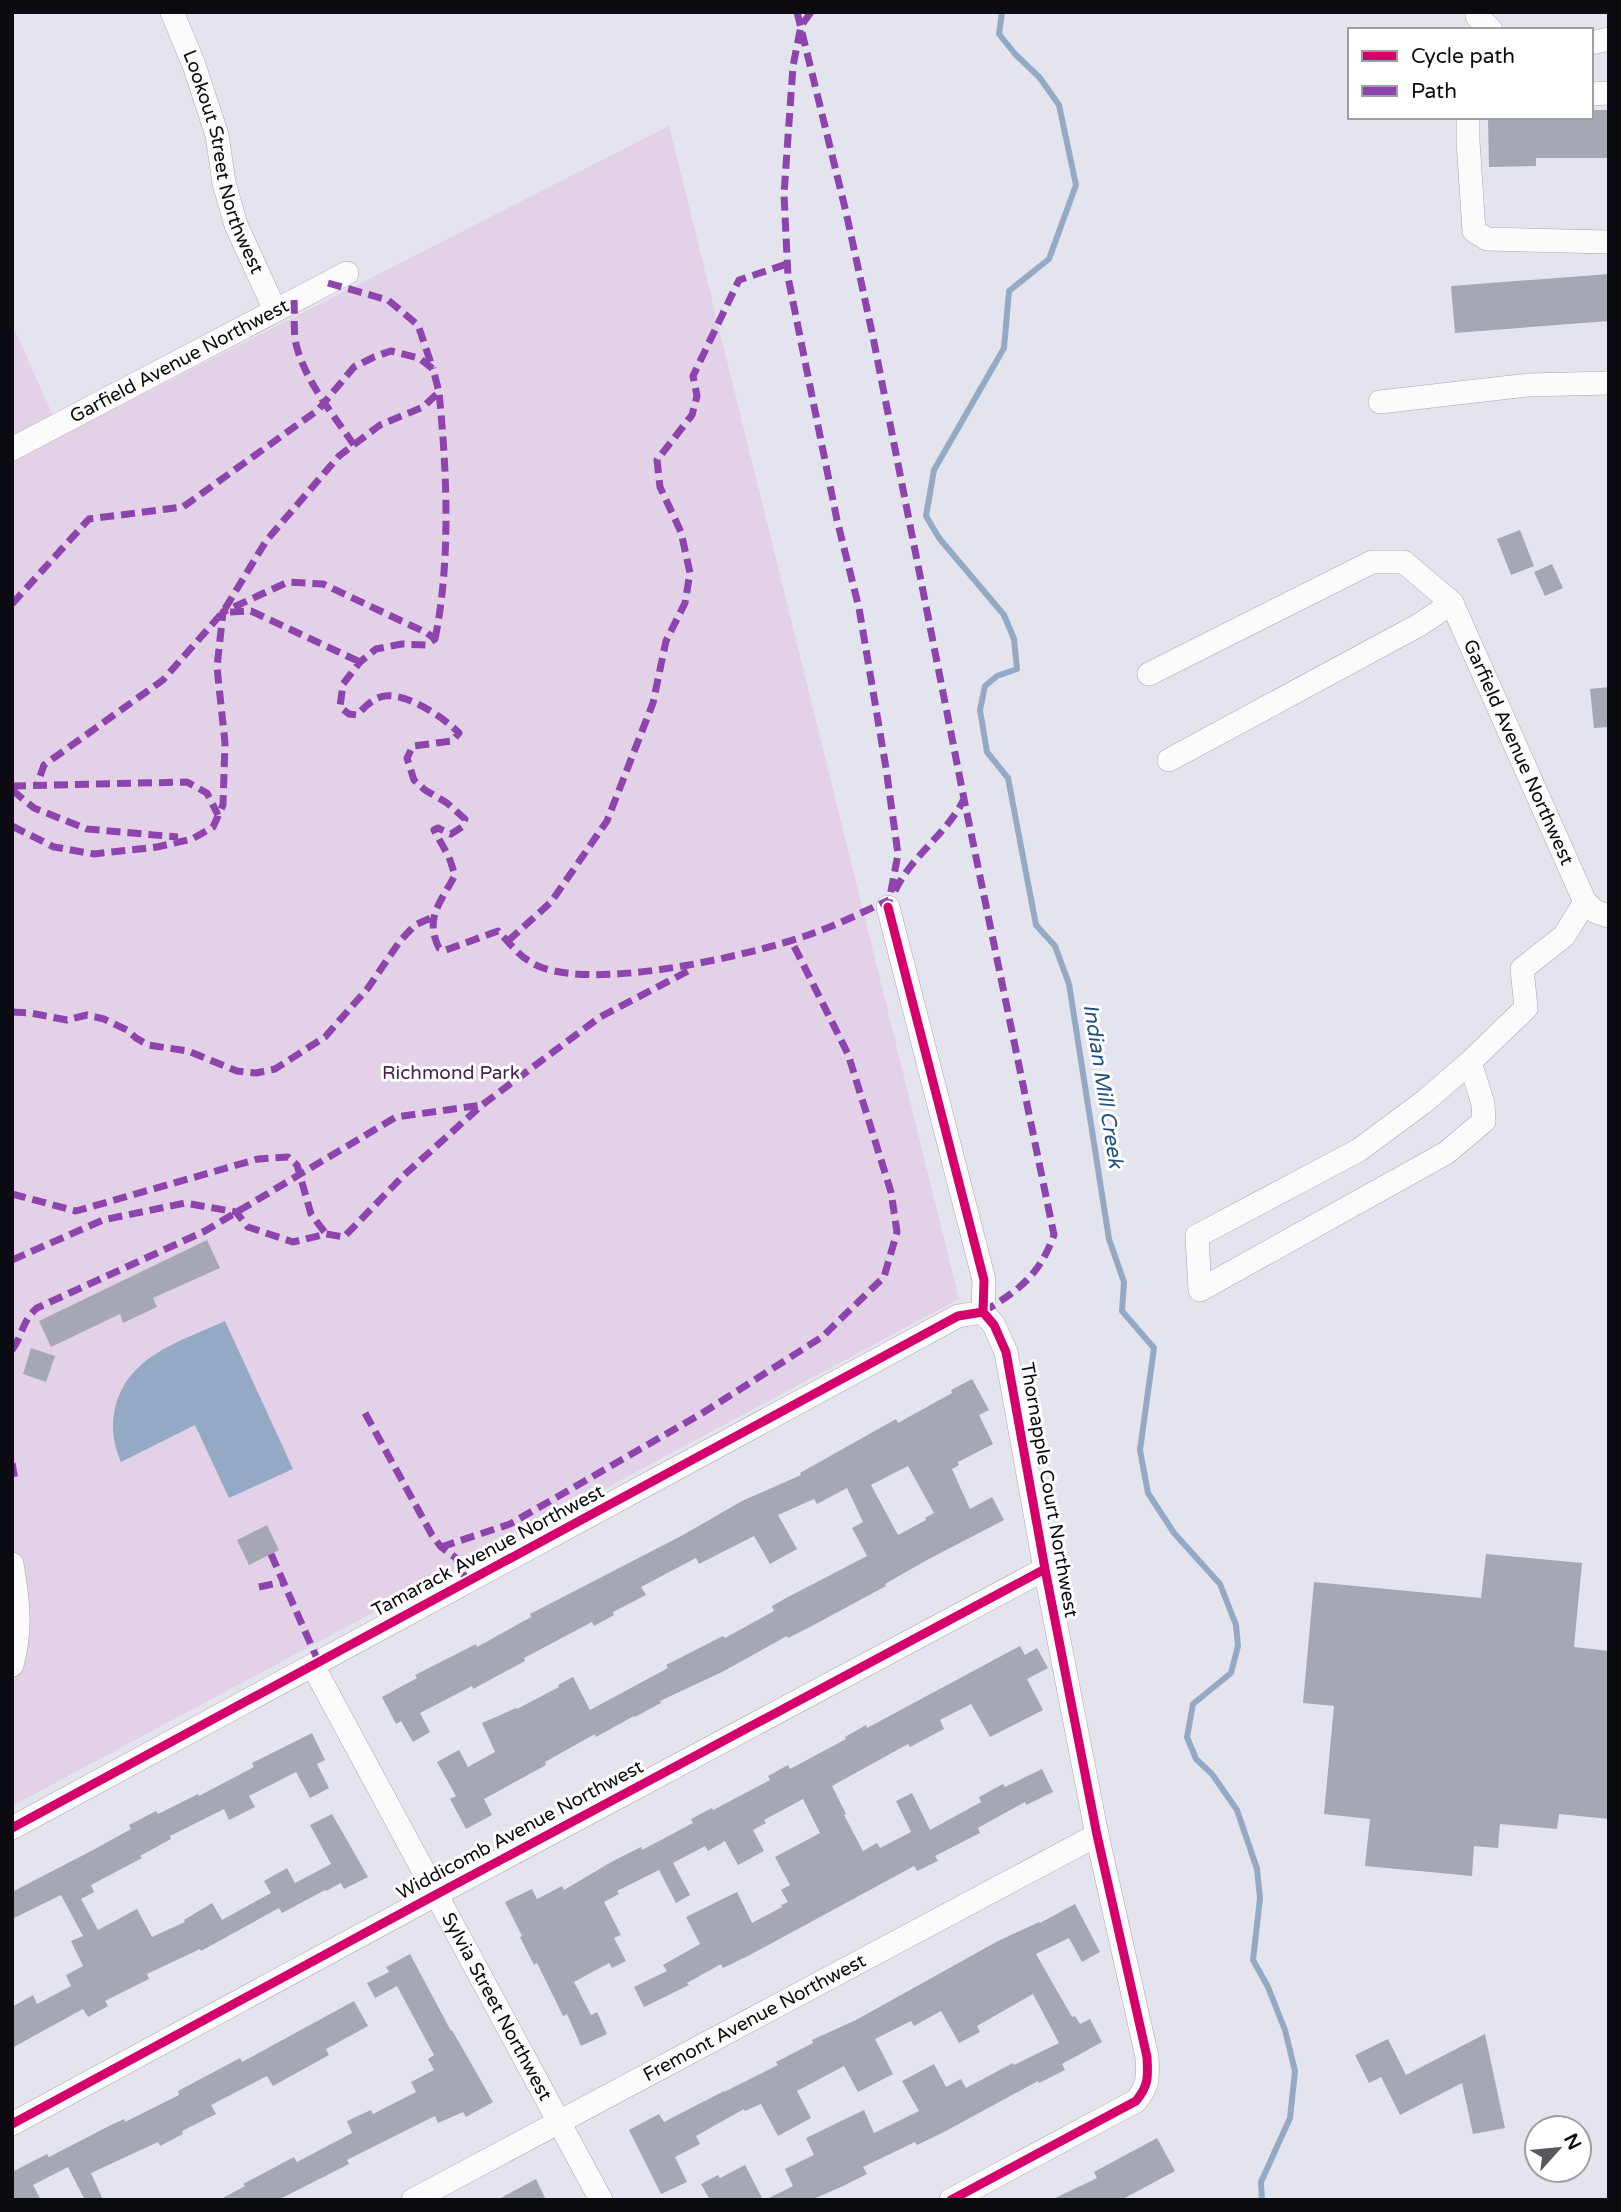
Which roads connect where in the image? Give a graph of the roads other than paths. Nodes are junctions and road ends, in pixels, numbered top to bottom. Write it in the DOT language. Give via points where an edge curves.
graph roads {
  1 [pos="172,12"];
  2 [pos="1478,12"];
  3 [pos="1489,28"];
  4 [pos="1468,119"];
  5 [pos="1609,242"];
  6 [pos="347,273"];
  7 [pos="275,310"];
  8 [pos="1609,383"];
  9 [pos="1380,402"];
  10 [pos="12,449"];
  11 [pos="1452,603"];
  12 [pos="1149,674"];
  13 [pos="1168,760"];
  14 [pos="1585,902"];
  15 [pos="888,907"];
  16 [pos="1609,916"];
  17 [pos="1470,1062"];
  18 [pos="983,1312"];
  19 [pos="12,1564"];
  20 [pos="1045,1569"];
  21 [pos="12,1665"];
  22 [pos="313,1666"];
  23 [pos="12,1828"];
  24 [pos="1097,1835"];
  25 [pos="436,1894"];
  26 [pos="559,2122"];
  27 [pos="12,2124"];
  28 [pos="413,2200"];
  29 [pos="601,2200"];
  30 [pos="951,2200"];
  1 -- 7 [label="street, Lookout Street Northwest" via="217,135 223,183 236,225"];
  2 -- 3 [label="street"];
  4 -- 5 [label="street" via="1474,231 1487,239"];
  6 -- 7 [label="street, Garfield Avenue Northwest"];
  7 -- 10 [label="street, Garfield Avenue Northwest"];
  8 -- 9 [label="street" via="1528,385"];
  11 -- 12 [label="street" via="1404,562 1372,562"];
  11 -- 13 [label="street"];
  11 -- 14 [label="street, Garfield Avenue Northwest"];
  14 -- 16 [label="street"];
  14 -- 17 [label="street" via="1564,936 1522,969 1526,1008"];
  15 -- 18 [label="street" via="984,1280"];
  17 -- 17 [label="street" via="1359,1150 1197,1236 1200,1290 1446,1153 1484,1121"];
  18 -- 20 [label="street, Thornapple Court Northwest" via="995,1325 1006,1352"];
  18 -- 22 [label="street, Tamarack Avenue Northwest" via="958,1316"];
  19 -- 21 [label="street" via="19,1610"];
  20 -- 24 [label="street, Thornapple Court Northwest"];
  20 -- 25 [label="street, Widdicomb Avenue Northwest"];
  22 -- 23 [label="street, Tamarack Avenue Northwest"];
  22 -- 25 [label="street, Sylvia Street Northwest"];
  24 -- 26 [label="street, Fremont Avenue Northwest"];
  24 -- 30 [label="street, Thornapple Court Northwest" via="1147,2057 1146,2089 1136,2101"];
  25 -- 26 [label="street, Sylvia Street Northwest"];
  25 -- 27 [label="street, Widdicomb Avenue Northwest"];
  26 -- 28 [label="street, Fremont Avenue Northwest"];
  26 -- 29 [label="street, Sylvia Street Northwest"];
}
